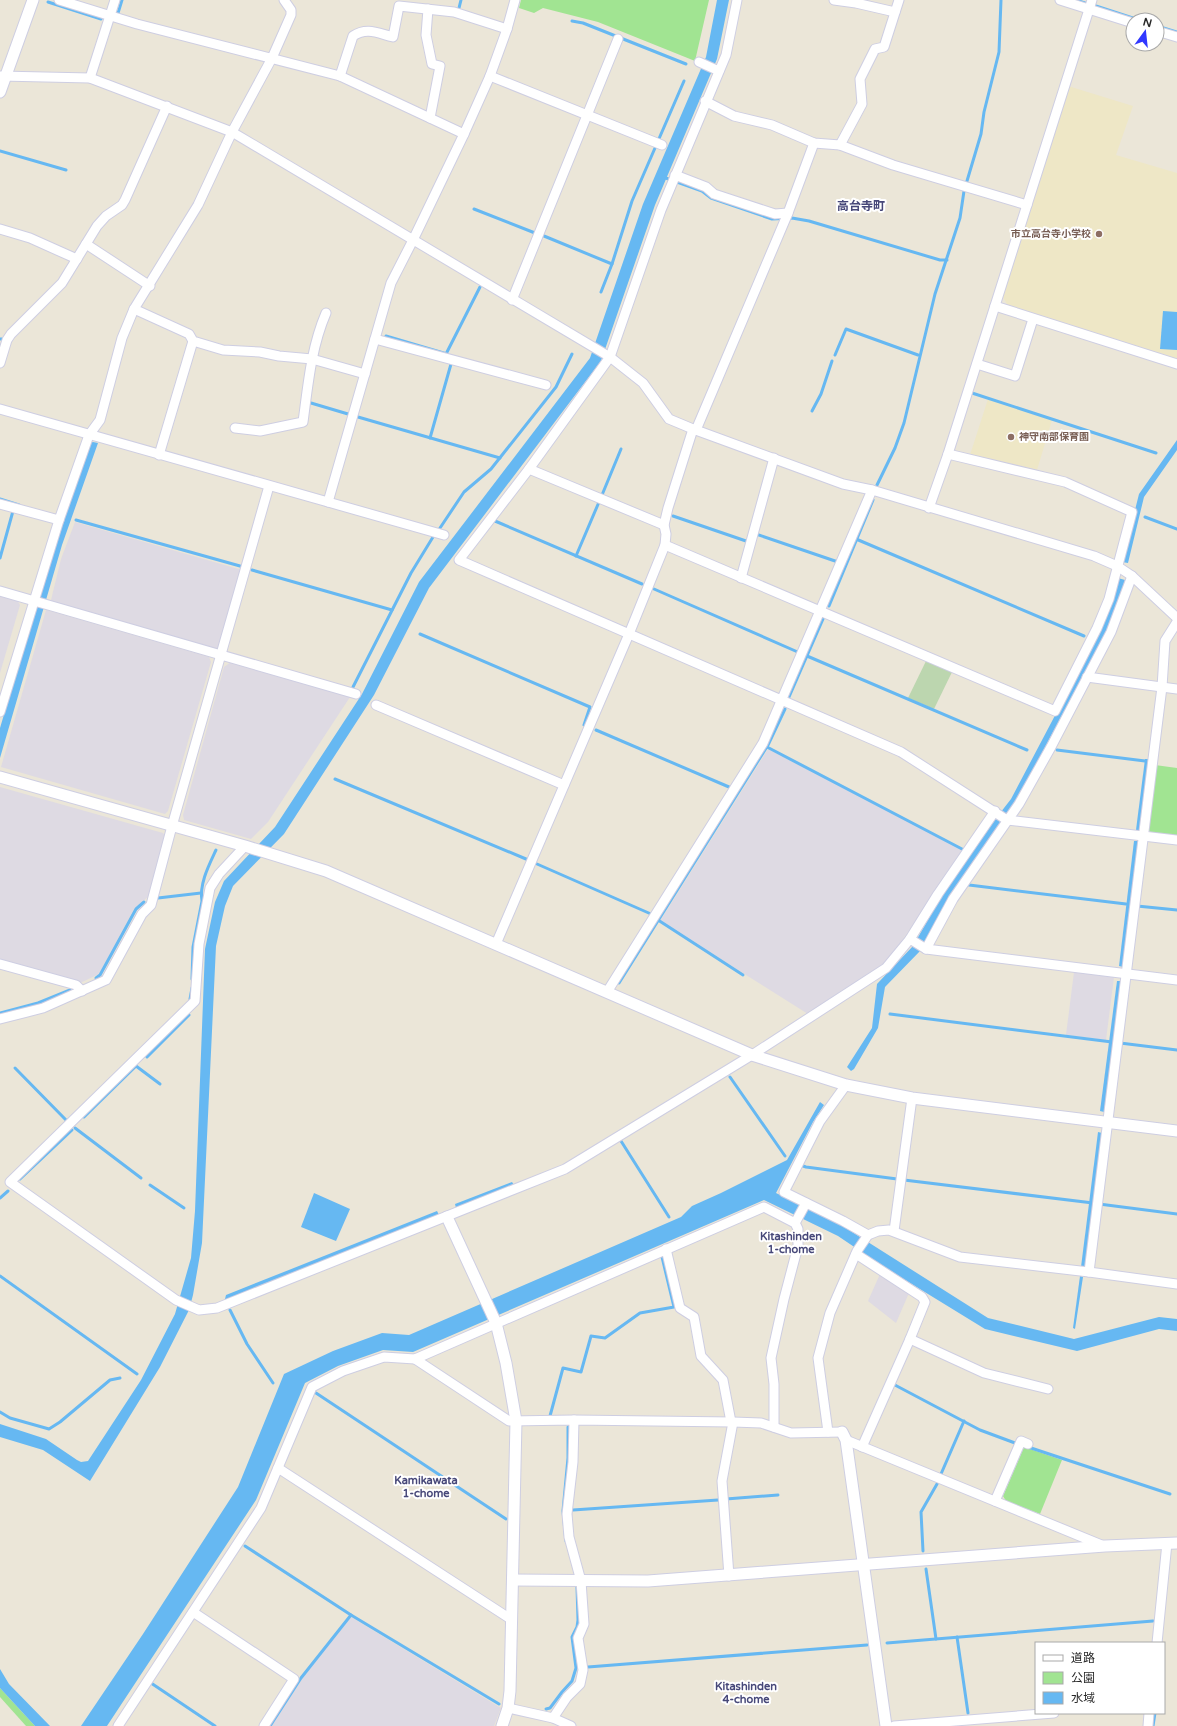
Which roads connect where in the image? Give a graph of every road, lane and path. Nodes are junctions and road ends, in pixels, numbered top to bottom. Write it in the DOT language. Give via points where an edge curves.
graph roads {
  1 [pos="33,0"];
  2 [pos="59,0"];
  3 [pos="115,0"];
  4 [pos="284,0"];
  5 [pos="515,0"];
  6 [pos="737,0"];
  7 [pos="834,0"];
  8 [pos="899,0"];
  9 [pos="1060,0"];
  10 [pos="1090,4"];
  11 [pos="428,9"];
  12 [pos="895,12"];
  13 [pos="110,16"];
  14 [pos="1125,19"];
  15 [pos="507,29"];
  16 [pos="1165,33"];
  17 [pos="1177,37"];
  18 [pos="618,39"];
  19 [pos="272,58"];
  20 [pos="700,63"];
  21 [pos="717,70"];
  22 [pos="3,76"];
  23 [pos="340,76"];
  24 [pos="490,76"];
  25 [pos="90,78"];
  26 [pos="0,92"];
  27 [pos="706,101"];
  28 [pos="167,106"];
  29 [pos="586,115"];
  30 [pos="430,118"];
  31 [pos="232,132"];
  32 [pos="464,134"];
  33 [pos="814,143"];
  34 [pos="662,145"];
  35 [pos="840,145"];
  36 [pos="674,178"];
  37 [pos="1027,204"];
  38 [pos="786,216"];
  39 [pos="0,229"];
  40 [pos="413,240"];
  41 [pos="86,244"];
  42 [pos="77,259"];
  43 [pos="150,286"];
  44 [pos="512,300"];
  45 [pos="995,306"];
  46 [pos="134,309"];
  47 [pos="326,313"];
  48 [pos="1033,318"];
  49 [pos="375,339"];
  50 [pos="193,341"];
  51 [pos="608,356"];
  52 [pos="312,359"];
  53 [pos="0,363"];
  54 [pos="976,364"];
  55 [pos="1177,364"];
  56 [pos="365,374"];
  57 [pos="546,385"];
  58 [pos="0,409"];
  59 [pos="235,428"];
  60 [pos="695,430"];
  61 [pos="89,435"];
  62 [pos="948,454"];
  63 [pos="160,455"];
  64 [pos="774,458"];
  65 [pos="529,469"];
  66 [pos="269,486"];
  67 [pos="872,490"];
  68 [pos="328,502"];
  69 [pos="0,504"];
  70 [pos="929,508"];
  71 [pos="58,520"];
  72 [pos="664,525"];
  73 [pos="444,535"];
  74 [pos="665,546"];
  75 [pos="1117,566"];
  76 [pos="1132,576"];
  77 [pos="741,578"];
  78 [pos="0,591"];
  79 [pos="34,601"];
  80 [pos="820,612"];
  81 [pos="1177,618"];
  82 [pos="1177,622"];
  83 [pos="629,634"];
  84 [pos="221,654"];
  85 [pos="1086,677"];
  86 [pos="1162,687"];
  87 [pos="1177,689"];
  88 [pos="356,694"];
  89 [pos="782,700"];
  90 [pos="376,705"];
  91 [pos="0,712"];
  92 [pos="0,777"];
  93 [pos="564,785"];
  94 [pos="1001,816"];
  95 [pos="172,826"];
  96 [pos="1143,836"];
  97 [pos="1177,840"];
  98 [pos="247,847"];
  99 [pos="912,941"];
  100 [pos="496,944"];
  101 [pos="924,948"];
  102 [pos="0,964"];
  103 [pos="1127,974"];
  104 [pos="1177,980"];
  105 [pos="82,991"];
  106 [pos="607,992"];
  107 [pos="0,1019"];
  108 [pos="752,1055"];
  109 [pos="846,1085"];
  110 [pos="912,1098"];
  111 [pos="1107,1122"];
  112 [pos="1177,1131"];
  113 [pos="806,1203"];
  114 [pos="447,1217"];
  115 [pos="795,1223"];
  116 [pos="894,1231"];
  117 [pos="867,1237"];
  118 [pos="666,1249"];
  119 [pos="856,1253"];
  120 [pos="1088,1272"];
  121 [pos="1177,1284"];
  122 [pos="496,1322"];
  123 [pos="910,1339"];
  124 [pos="415,1359"];
  125 [pos="1048,1389"];
  126 [pos="574,1420"];
  127 [pos="516,1421"];
  128 [pos="732,1422"];
  129 [pos="774,1427"];
  130 [pos="828,1432"];
  131 [pos="844,1436"];
  132 [pos="1028,1444"];
  133 [pos="862,1447"];
  134 [pos="278,1468"];
  135 [pos="995,1501"];
  136 [pos="1172,1543"];
  137 [pos="1105,1546"];
  138 [pos="865,1564"];
  139 [pos="728,1576"];
  140 [pos="513,1580"];
  141 [pos="581,1581"];
  142 [pos="192,1612"];
  143 [pos="512,1620"];
  144 [pos="1157,1642"];
  145 [pos="508,1708"];
  146 [pos="1042,1714"];
  147 [pos="1149,1714"];
  148 [pos="553,1718"];
  149 [pos="118,1726"];
  150 [pos="264,1726"];
  151 [pos="502,1726"];
  152 [pos="571,1726"];
  153 [pos="886,1726"];
  154 [pos="894,1726"];
  155 [pos="1148,1726"];
  1 -- 22 [label="street"];
  2 -- 13 [label="street"];
  3 -- 13 [label="street"];
  4 -- 19 [label="street" via="291,10 291,15"];
  5 -- 15 [label="street"];
  6 -- 21 [label="street" via="726,55"];
  7 -- 12 [label="street"];
  8 -- 12 [label="street"];
  9 -- 10 [label="street"];
  10 -- 14 [label="street"];
  10 -- 37 [label="street"];
  11 -- 15 [label="street" via="460,13"];
  11 -- 23 [label="street" via="399,6 393,37 367,30 353,36"];
  11 -- 30 [label="street" via="426,35 429,50 432,64 440,66"];
  12 -- 35 [label="street" via="884,47 875,49 860,79 862,104"];
  13 -- 19 [label="street"];
  13 -- 25 [label="street"];
  15 -- 24 [label="street"];
  16 -- 17 [label="street"];
  18 -- 29 [label="street"];
  19 -- 23 [label="street"];
  19 -- 31 [label="street"];
  20 -- 21 [label="street"];
  21 -- 27 [label="street"];
  22 -- 25 [label="street"];
  22 -- 26 [label="street"];
  23 -- 30 [label="street"];
  24 -- 29 [label="street"];
  24 -- 32 [label="street"];
  25 -- 28 [label="street"];
  27 -- 33 [label="street" via="734,116 772,125"];
  27 -- 36 [label="street"];
  28 -- 31 [label="street"];
  28 -- 41 [label="street" via="125,200 97,226"];
  29 -- 34 [label="street"];
  29 -- 44 [label="street"];
  30 -- 32 [label="street"];
  31 -- 40 [label="street"];
  31 -- 43 [label="street" via="198,205"];
  32 -- 40 [label="street"];
  33 -- 35 [label="street"];
  33 -- 38 [label="street"];
  35 -- 37 [label="street" via="893,165"];
  36 -- 38 [label="street" via="706,187 714,194"];
  36 -- 51 [label="street"];
  37 -- 45 [label="street"];
  38 -- 60 [label="street"];
  39 -- 42 [label="street" via="30,238"];
  40 -- 44 [label="street"];
  40 -- 49 [label="street" via="390,283"];
  41 -- 42 [label="street"];
  41 -- 43 [label="street"];
  42 -- 53 [label="street" via="62,283 11,334"];
  43 -- 46 [label="street"];
  44 -- 51 [label="street"];
  45 -- 48 [label="street"];
  45 -- 54 [label="street"];
  46 -- 50 [label="street" via="189,334"];
  46 -- 61 [label="street" via="122,338 100,420"];
  47 -- 52 [label="street" via="317,332"];
  48 -- 54 [label="street" via="1015,376"];
  48 -- 55 [label="street"];
  49 -- 56 [label="street"];
  49 -- 57 [label="street"];
  50 -- 52 [label="street" via="223,350"];
  50 -- 63 [label="street"];
  51 -- 60 [label="street" via="643,383 669,419"];
  51 -- 65 [label="street"];
  52 -- 56 [label="street"];
  52 -- 59 [label="street" via="303,422 260,431"];
  54 -- 62 [label="street"];
  56 -- 68 [label="street"];
  58 -- 61 [label="street"];
  60 -- 64 [label="street"];
  60 -- 72 [label="street"];
  61 -- 63 [label="street"];
  61 -- 71 [label="street"];
  62 -- 70 [label="street"];
  62 -- 75 [label="street" via="1065,482 1132,512"];
  63 -- 66 [label="street"];
  64 -- 67 [label="street" via="843,484"];
  64 -- 77 [label="street"];
  65 -- 72 [label="street"];
  65 -- 83 [label="street" via="459,560"];
  66 -- 68 [label="street"];
  66 -- 84 [label="street"];
  67 -- 70 [label="street"];
  67 -- 80 [label="street"];
  68 -- 73 [label="street"];
  69 -- 71 [label="street"];
  70 -- 75 [label="street" via="1094,556"];
  71 -- 79 [label="street"];
  72 -- 74 [label="street"];
  74 -- 77 [label="street"];
  74 -- 83 [label="street"];
  75 -- 76 [label="street"];
  75 -- 80 [label="street" via="1109,599 1097,628 1054,710"];
  76 -- 81 [label="street"];
  76 -- 85 [label="street" via="1111,632"];
  77 -- 80 [label="street"];
  78 -- 79 [label="street"];
  79 -- 84 [label="street"];
  79 -- 91 [label="street"];
  80 -- 89 [label="street"];
  82 -- 86 [label="street" via="1165,640"];
  83 -- 89 [label="street"];
  83 -- 93 [label="street"];
  84 -- 88 [label="street"];
  84 -- 95 [label="street"];
  85 -- 86 [label="street"];
  85 -- 94 [label="street" via="1051,748 1019,804"];
  86 -- 87 [label="street"];
  86 -- 96 [label="street"];
  89 -- 94 [label="street" via="901,752"];
  89 -- 106 [label="street" via="763,743"];
  90 -- 93 [label="street"];
  92 -- 95 [label="street"];
  93 -- 100 [label="street"];
  94 -- 96 [label="street"];
  94 -- 99 [label="street" via="938,894"];
  94 -- 101 [label="street"];
  95 -- 98 [label="street"];
  95 -- 105 [label="street" via="152,905 142,914 106,980"];
  96 -- 97 [label="street"];
  96 -- 103 [label="street"];
  98 -- 100 [label="street" via="326,871"];
  98 -- 114 [label="street" via="210,888 199,944 195,1002 10,1182 176,1300 199,1310 217,1308"];
  99 -- 101 [label="street"];
  99 -- 108 [label="street" via="886,968"];
  100 -- 106 [label="street"];
  101 -- 103 [label="street"];
  102 -- 105 [label="street" via="76,985"];
  103 -- 104 [label="street"];
  103 -- 111 [label="street"];
  105 -- 107 [label="street" via="43,1008"];
  106 -- 108 [label="street"];
  108 -- 109 [label="street"];
  108 -- 114 [label="street" via="565,1169"];
  109 -- 110 [label="street"];
  109 -- 113 [label="street" via="820,1121 784,1192"];
  110 -- 111 [label="street"];
  110 -- 116 [label="street"];
  111 -- 112 [label="street"];
  111 -- 120 [label="street"];
  113 -- 115 [label="street"];
  113 -- 117 [label="street" via="843,1220"];
  114 -- 122 [label="street"];
  115 -- 118 [label="street" via="764,1207"];
  115 -- 129 [label="street" via="798,1229 798,1246 771,1358"];
  116 -- 117 [label="street" via="878,1231"];
  116 -- 120 [label="street" via="960,1256"];
  117 -- 119 [label="street"];
  118 -- 122 [label="street"];
  118 -- 128 [label="street" via="680,1308 694,1317 701,1356 723,1380"];
  119 -- 123 [label="street" via="922,1297 925,1302"];
  119 -- 130 [label="street" via="830,1313 818,1358"];
  120 -- 121 [label="street"];
  122 -- 124 [label="street"];
  122 -- 127 [label="street"];
  123 -- 125 [label="street" via="984,1373"];
  123 -- 133 [label="street"];
  124 -- 127 [label="street" via="509,1421"];
  124 -- 134 [label="street" via="384,1357 343,1371 312,1388"];
  126 -- 127 [label="street"];
  126 -- 128 [label="street"];
  126 -- 141 [label="street" via="573,1462 567,1514 569,1537"];
  127 -- 140 [label="street"];
  128 -- 129 [label="street" via="761,1423"];
  128 -- 139 [label="street" via="722,1481"];
  129 -- 130 [label="street" via="791,1433"];
  130 -- 131 [label="street"];
  131 -- 133 [label="street"];
  131 -- 138 [label="street"];
  132 -- 135 [label="street" via="1021,1441"];
  133 -- 135 [label="street"];
  134 -- 142 [label="street" via="261,1508"];
  134 -- 143 [label="street"];
  135 -- 137 [label="street"];
  136 -- 137 [label="street"];
  136 -- 144 [label="street"];
  137 -- 138 [label="street"];
  138 -- 139 [label="street"];
  138 -- 153 [label="street"];
  139 -- 141 [label="street" via="648,1581"];
  140 -- 141 [label="street"];
  140 -- 143 [label="street"];
  141 -- 148 [label="street" via="584,1624 578,1638 583,1670 580,1684 567,1697"];
  142 -- 149 [label="street"];
  142 -- 150 [label="street" via="294,1679"];
  143 -- 145 [label="street"];
  145 -- 148 [label="street"];
  145 -- 151 [label="street"];
  146 -- 154 [label="street"];
  147 -- 155 [label="street"];
  148 -- 152 [label="street"];
}
